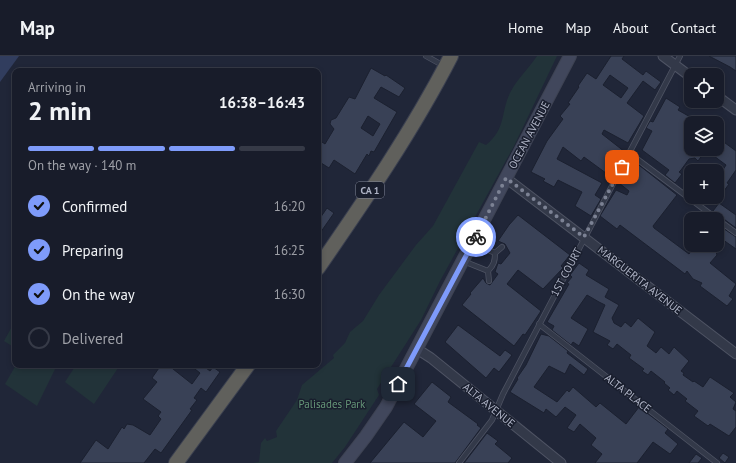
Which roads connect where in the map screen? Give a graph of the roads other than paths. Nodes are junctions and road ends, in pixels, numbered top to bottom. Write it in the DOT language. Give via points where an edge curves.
graph roads {
  1 [pos="426,56"];
  2 [pos="570,56"];
  3 [pos="663,56"];
  4 [pos="680,56"];
  5 [pos="448,61"];
  6 [pos="675,65"];
  7 [pos="684,72"];
  8 [pos="724,101"];
  9 [pos="736,110"];
  10 [pos="629,153"];
  11 [pos="506,178"];
  12 [pos="708,212"];
  13 [pos="724,224"];
  14 [pos="736,233"];
  15 [pos="584,237"];
  16 [pos="473,243"];
  17 [pos="502,247"];
  18 [pos="495,253"];
  19 [pos="464,261"];
  20 [pos="321,264"];
  21 [pos="488,272"];
  22 [pos="489,281"];
  23 [pos="539,324"];
  24 [pos="417,348"];
  25 [pos="736,354"];
  26 [pos="246,368"];
  27 [pos="496,411"];
  28 [pos="176,463"];
  29 [pos="345,463"];
  30 [pos="459,463"];
  31 [pos="561,463"];
  32 [pos="717,463"];
  1 -- 5 [label="lane"];
  2 -- 11 [label="main road, OCEAN AVENUE"];
  3 -- 6 [label="street"];
  4 -- 6 [label="lane, 1ST COURT"];
  5 -- 20 [label="highway, CA 1" via="380,175"];
  6 -- 7 [label="street"];
  6 -- 10 [label="lane, 1ST COURT"];
  8 -- 9 [label="street"];
  10 -- 12 [label="lane"];
  10 -- 15 [label="lane, 1ST COURT"];
  11 -- 15 [label="street, MARGUERITA AVENUE"];
  11 -- 16 [label="main road, OCEAN AVENUE"];
  13 -- 14 [label="lane"];
  15 -- 23 [label="lane, 1ST COURT"];
  15 -- 25 [label="street, MARGUERITA AVENUE"];
  16 -- 18 [label="lane"];
  16 -- 19 [label="main road, OCEAN AVENUE"];
  17 -- 18 [label="lane"];
  18 -- 21 [label="lane" via="495,261"];
  19 -- 21 [label="lane"];
  19 -- 24 [label="main road, OCEAN AVENUE"];
  21 -- 22 [label="lane"];
  23 -- 27 [label="lane, 1ST COURT"];
  23 -- 32 [label="lane, ALTA PLACE"];
  24 -- 27 [label="street, ALTA AVENUE"];
  24 -- 29 [label="main road, OCEAN AVENUE" via="380,416"];
  26 -- 28 [label="highway"];
  27 -- 30 [label="lane, 1ST COURT" via="489,425"];
  27 -- 31 [label="street, ALTA AVENUE"];
}
